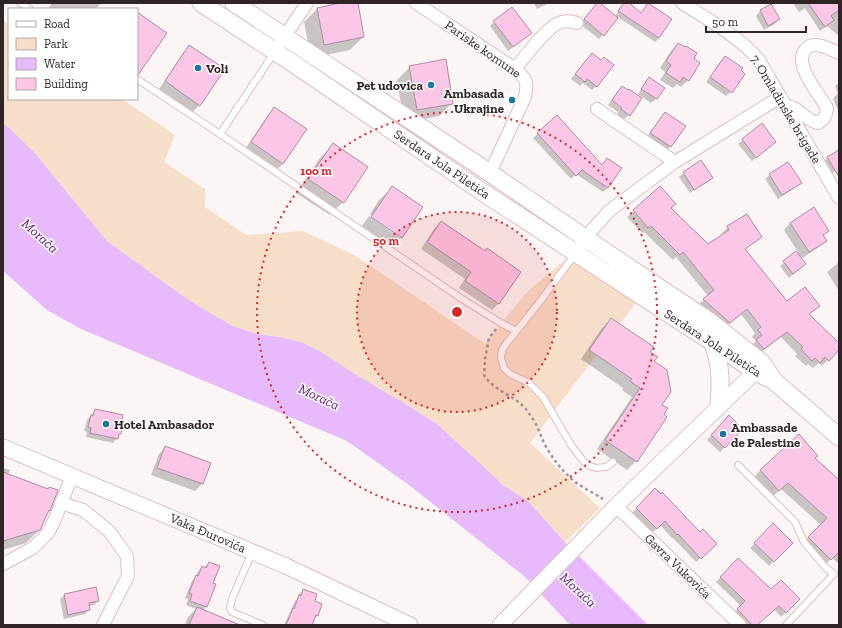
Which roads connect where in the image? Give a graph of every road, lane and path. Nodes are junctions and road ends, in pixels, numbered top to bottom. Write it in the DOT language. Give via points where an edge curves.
graph roads {
  1 [pos="201,3"];
  2 [pos="234,3"];
  3 [pos="307,3"];
  4 [pos="416,3"];
  5 [pos="682,3"];
  6 [pos="577,23"];
  7 [pos="284,37"];
  8 [pos="274,52"];
  9 [pos="839,53"];
  10 [pos="515,69"];
  11 [pos="138,80"];
  12 [pos="783,101"];
  13 [pos="597,109"];
  14 [pos="220,134"];
  15 [pos="675,162"];
  16 [pos="490,173"];
  17 [pos="839,198"];
  18 [pos="585,238"];
  19 [pos="576,253"];
  20 [pos="500,323"];
  21 [pos="516,331"];
  22 [pos="713,342"];
  23 [pos="758,367"];
  24 [pos="719,406"];
  25 [pos="839,437"];
  26 [pos="3,447"];
  27 [pos="613,462"];
  28 [pos="738,465"];
  29 [pos="72,476"];
  30 [pos="61,503"];
  31 [pos="612,510"];
  32 [pos="252,552"];
  33 [pos="3,564"];
  34 [pos="837,576"];
  35 [pos="103,625"];
  36 [pos="263,625"];
  37 [pos="410,625"];
  38 [pos="500,625"];
  39 [pos="740,625"];
  40 [pos="786,625"];
  1 -- 8 [label="main road, Serdara Jola Piletića"];
  2 -- 7 [label="main road, Serdara Jola Piletića"];
  3 -- 7 [label="street"];
  4 -- 10 [label="street, Pariske komune"];
  5 -- 12 [label="street, 7. Omladinske brigade" via="732,34 750,50 759,60"];
  6 -- 10 [label="street" via="557,23"];
  7 -- 8 [label="street"];
  7 -- 16 [label="main road, Serdara Jola Piletića"];
  8 -- 14 [label="lane"];
  8 -- 19 [label="main road, Serdara Jola Piletića"];
  9 -- 12 [label="street" via="814,44 808,46 801,57 807,77 827,108 824,120 812,122"];
  10 -- 16 [label="street, Pariske komune" via="526,79 525,97"];
  11 -- 14 [label="lane"];
  12 -- 15 [label="street"];
  12 -- 17 [label="street, 7. Omladinske brigade"];
  13 -- 15 [label="street"];
  14 -- 20 [label="lane"];
  15 -- 18 [label="street" via="609,211"];
  16 -- 18 [label="main road, Serdara Jola Piletića"];
  18 -- 19 [label="street"];
  18 -- 23 [label="main road, Serdara Jola Piletića" via="709,321"];
  19 -- 21 [label="lane"];
  19 -- 22 [label="main road, Serdara Jola Piletića"];
  20 -- 21 [label="lane"];
  20 -- 31 [label="path" via="489,338 484,375 525,408 544,444 563,470"];
  21 -- 27 [label="lane" via="502,350 504,368 528,383 543,397 584,462 596,468 606,467"];
  22 -- 23 [label="main road, Serdara Jola Piletića" via="732,355"];
  22 -- 24 [label="main road" via="721,381"];
  23 -- 24 [label="street"];
  23 -- 25 [label="main road, Serdara Jola Piletića"];
  24 -- 31 [label="street"];
  26 -- 29 [label="street, Vaka Đurovića"];
  28 -- 34 [label="lane" via="795,522 804,542 826,568"];
  29 -- 30 [label="street"];
  29 -- 32 [label="street, Vaka Đurovića"];
  30 -- 33 [label="street" via="48,533 34,548"];
  30 -- 35 [label="street" via="83,510 109,532 127,556 128,576"];
  31 -- 38 [label="street"];
  31 -- 39 [label="street, Gavra Vukovića"];
  32 -- 36 [label="lane" via="230,608 232,612"];
  32 -- 37 [label="street, Vaka Đurovića"];
  34 -- 40 [label="lane"];
}
